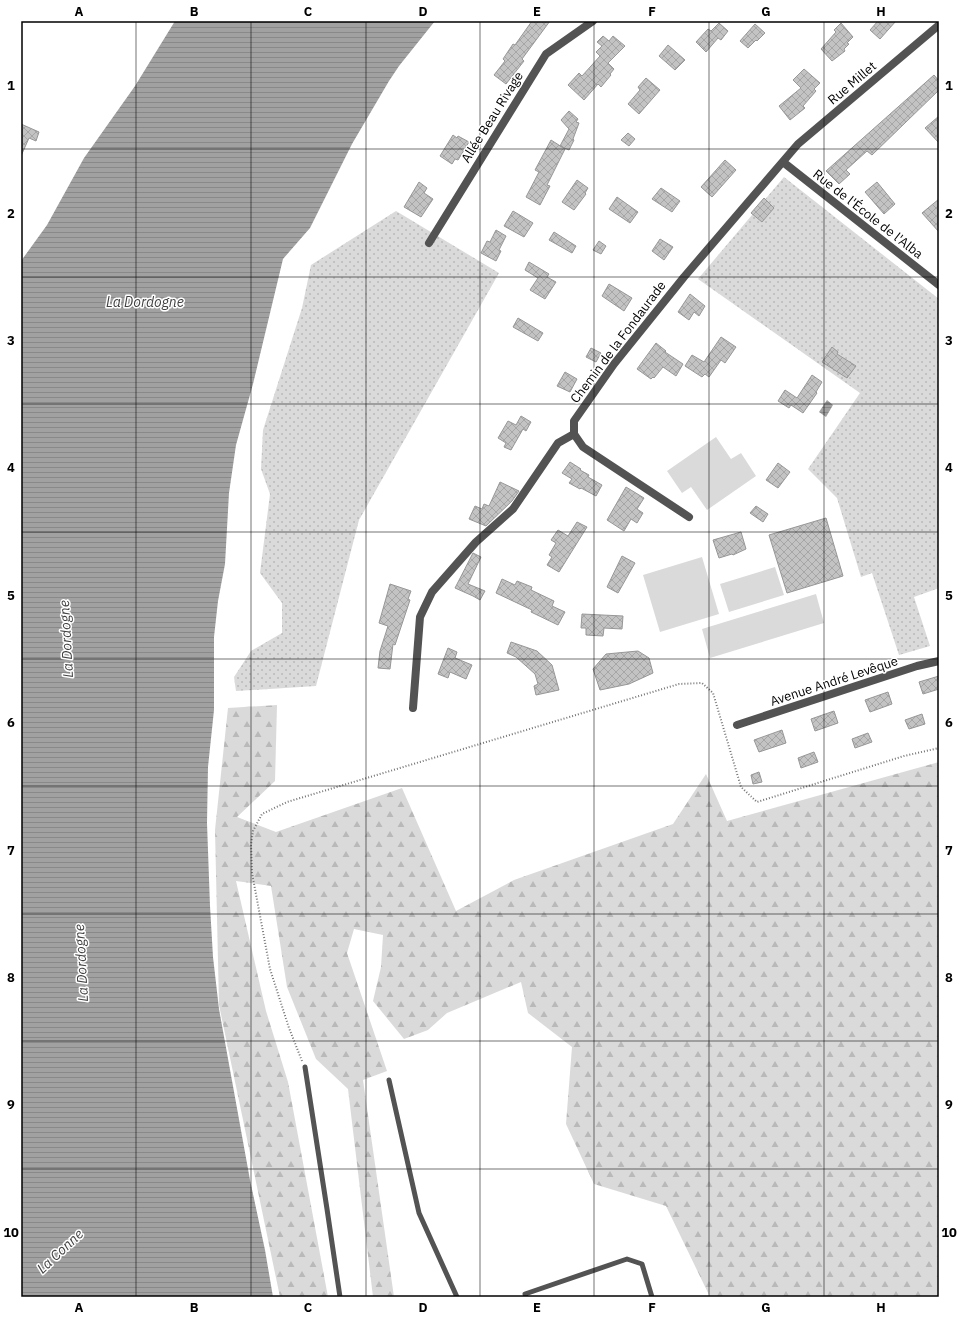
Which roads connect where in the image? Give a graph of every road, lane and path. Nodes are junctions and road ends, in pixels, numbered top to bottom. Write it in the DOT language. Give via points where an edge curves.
graph roads {
  1 [pos="593,21"];
  2 [pos="939,25"];
  3 [pos="782,162"];
  4 [pos="429,243"];
  5 [pos="939,285"];
  6 [pos="574,434"];
  7 [pos="690,516"];
  8 [pos="939,661"];
  9 [pos="413,708"];
  10 [pos="737,726"];
  11 [pos="939,748"];
  12 [pos="304,1067"];
  13 [pos="389,1080"];
  14 [pos="340,1297"];
  15 [pos="457,1297"];
  16 [pos="526,1297"];
  17 [pos="652,1297"];
  1 -- 4 [label="street, Allée Beau Rivage" via="546,54"];
  2 -- 3 [label="street, Rue Millet" via="798,144"];
  3 -- 5 [label="street, Rue de l'École de l'Alba"];
  3 -- 6 [label="street, Chemin de la Fondaurade" via="614,364 574,421"];
  6 -- 7 [label="street" via="584,447"];
  6 -- 9 [label="street" via="558,443 513,509 476,542 432,592 420,617"];
  8 -- 10 [label="street, Avenue André Levêque"];
  11 -- 12 [label="path" via="904,756 757,802 741,787 713,693 702,683 679,684 288,802 262,814 253,831 252,873 270,969"];
  12 -- 14 [label="lane"];
  13 -- 15 [label="lane" via="419,1213"];
  16 -- 17 [label="lane" via="525,1294 627,1259 642,1264"];
}
